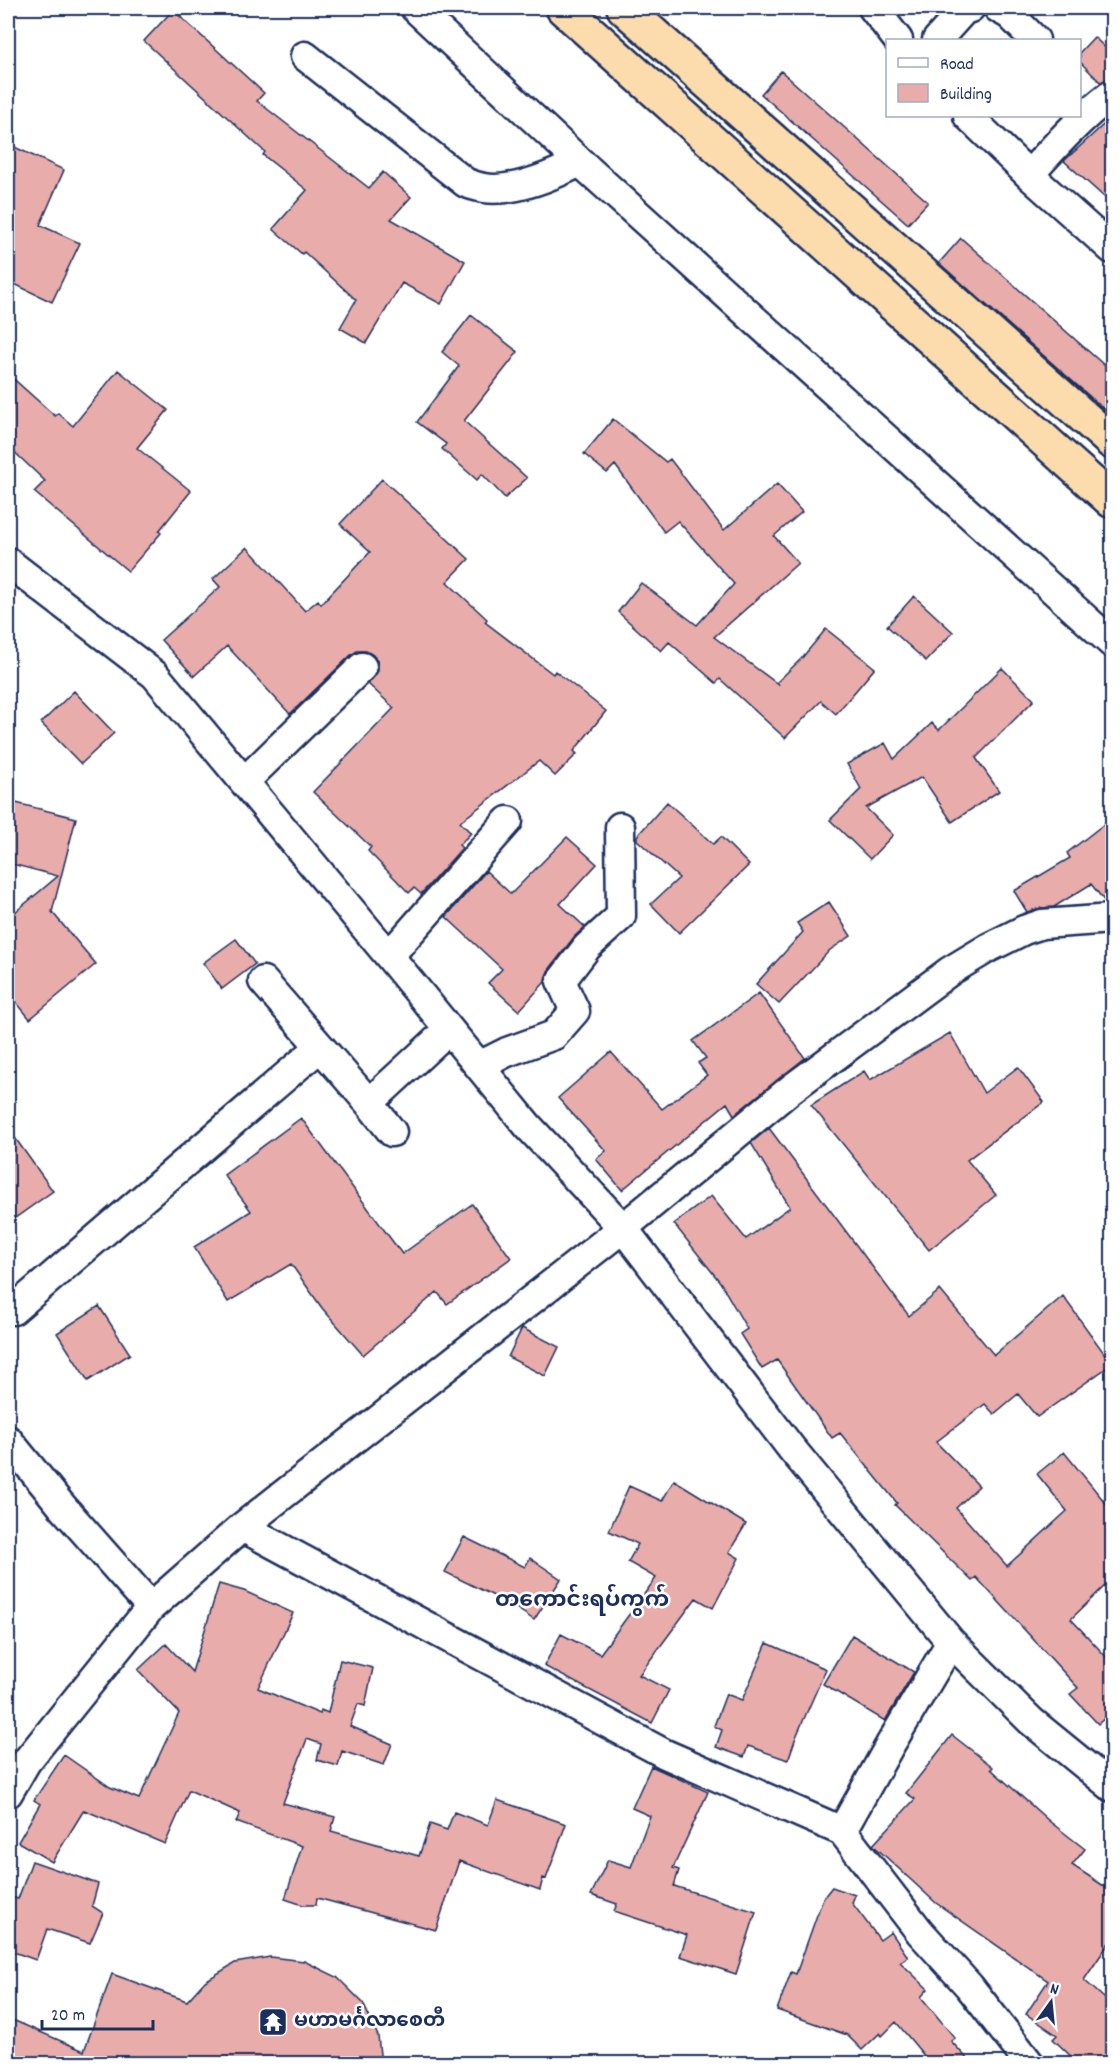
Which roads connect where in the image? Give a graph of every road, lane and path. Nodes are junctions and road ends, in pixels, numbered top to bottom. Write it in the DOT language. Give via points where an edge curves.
graph roads {
  1 [pos="415,8"];
  2 [pos="562,8"];
  3 [pos="624,8"];
  4 [pos="873,8"];
  5 [pos="970,8"];
  6 [pos="998,8"];
  7 [pos="896,39"];
  8 [pos="938,39"];
  9 [pos="1034,39"];
  10 [pos="305,56"];
  11 [pos="1097,95"];
  12 [pos="1081,114"];
  13 [pos="969,117"];
  14 [pos="1079,117"];
  15 [pos="580,162"];
  16 [pos="1029,174"];
  17 [pos="1113,249"];
  18 [pos="1113,442"];
  19 [pos="1113,501"];
  20 [pos="8,562"];
  21 [pos="1113,643"];
  22 [pos="363,667"];
  23 [pos="244,782"];
  24 [pos="508,821"];
  25 [pos="620,827"];
  26 [pos="1113,919"];
  27 [pos="389,956"];
  28 [pos="262,981"];
  29 [pos="448,1030"];
  30 [pos="320,1047"];
  31 [pos="479,1066"];
  32 [pos="369,1103"];
  33 [pos="392,1132"];
  34 [pos="623,1228"];
  35 [pos="13,1310"];
  36 [pos="8,1440"];
  37 [pos="242,1527"];
  38 [pos="151,1607"];
  39 [pos="951,1642"];
  40 [pos="17,1755"];
  41 [pos="1113,1787"];
  42 [pos="8,1793"];
  43 [pos="842,1831"];
  44 [pos="1030,2064"];
  1 -- 15 [label="street"];
  2 -- 19 [label="highway"];
  3 -- 18 [label="highway"];
  4 -- 7 [label="street"];
  5 -- 8 [label="street"];
  6 -- 9 [label="street"];
  10 -- 15 [label="street" via="466,183 485,189 507,188 550,176"];
  11 -- 12 [label="street"];
  13 -- 16 [label="street"];
  14 -- 16 [label="street"];
  15 -- 21 [label="street"];
  16 -- 17 [label="street"];
  20 -- 23 [label="street" via="155,675"];
  22 -- 23 [label="street"];
  23 -- 27 [label="street"];
  24 -- 27 [label="street"];
  25 -- 31 [label="street" via="621,916 587,947 561,981 576,1011 554,1035"];
  26 -- 34 [label="street" via="1042,924 987,948 950,970 791,1089"];
  27 -- 29 [label="street"];
  28 -- 30 [label="street"];
  29 -- 31 [label="street"];
  29 -- 32 [label="street"];
  30 -- 32 [label="street"];
  30 -- 35 [label="street"];
  31 -- 34 [label="street" via="528,1126"];
  32 -- 33 [label="street"];
  34 -- 37 [label="street"];
  34 -- 39 [label="street" via="791,1448"];
  36 -- 38 [label="street"];
  37 -- 38 [label="street"];
  37 -- 43 [label="street" via="665,1754"];
  38 -- 40 [label="street"];
  39 -- 41 [label="street" via="1031,1721"];
  39 -- 43 [label="street"];
  40 -- 42 [label="street"];
  43 -- 44 [label="street"];
}
